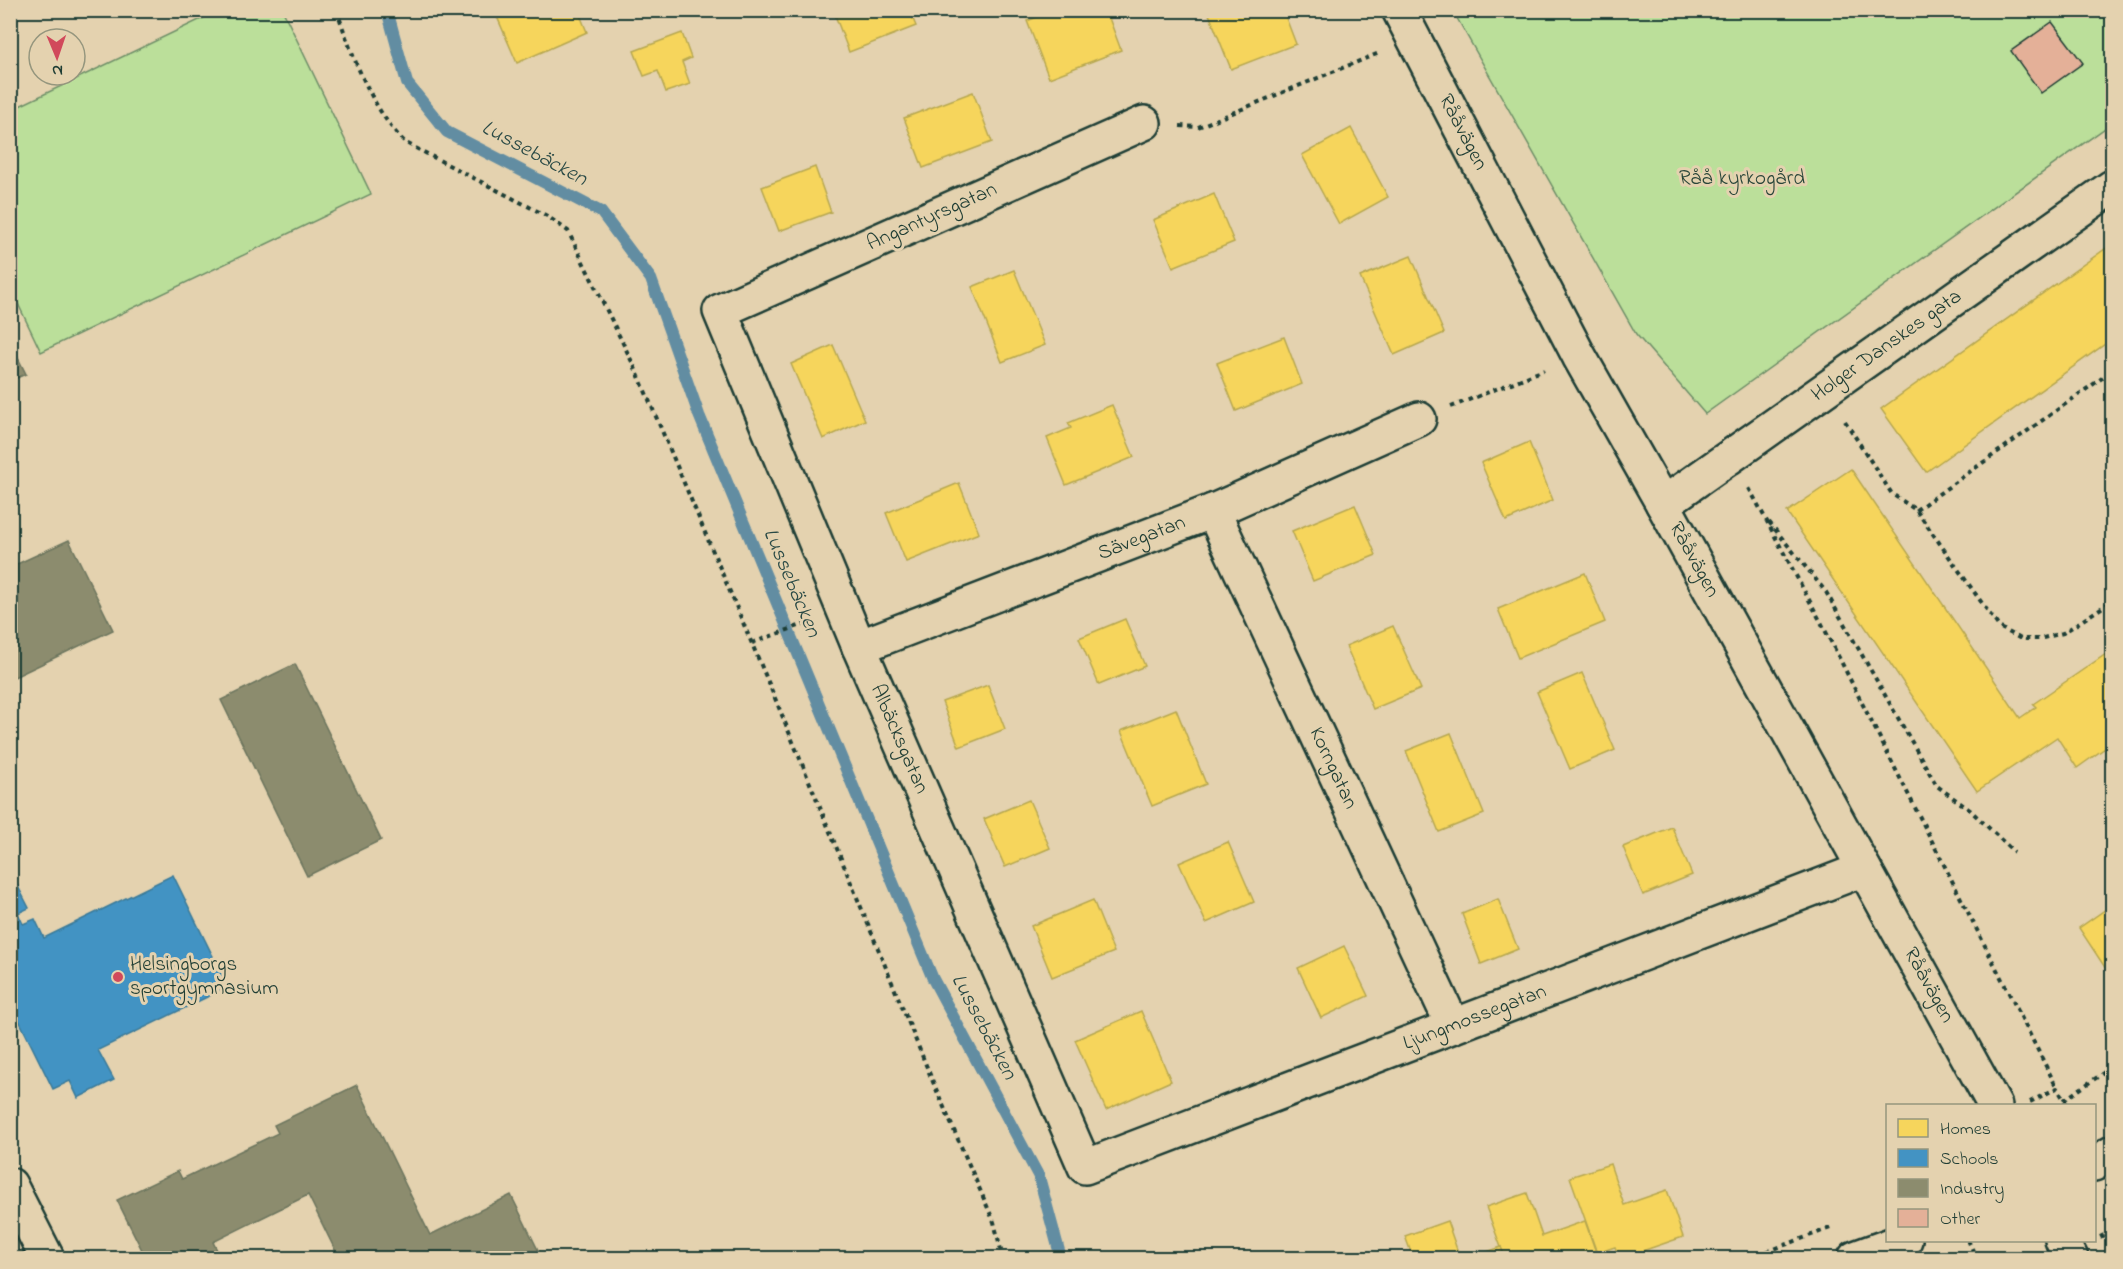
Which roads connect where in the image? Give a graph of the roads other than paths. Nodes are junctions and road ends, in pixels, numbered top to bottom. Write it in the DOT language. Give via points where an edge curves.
graph roads {
  1 [pos="1406,25"];
  2 [pos="1144,123"];
  3 [pos="2112,188"];
  4 [pos="720,311"];
  5 [pos="1419,419"];
  6 [pos="1663,504"];
  7 [pos="1213,511"];
  8 [pos="859,646"];
  9 [pos="1864,869"];
  10 [pos="1453,1026"];
  11 [pos="1994,1104"];
  12 [pos="2112,1153"];
  13 [pos="2096,1163"];
  14 [pos="1084,1167"];
  15 [pos="10,1185"];
  16 [pos="1899,1242"];
  17 [pos="2063,1242"];
  18 [pos="47,1258"];
  19 [pos="1855,1258"];
  20 [pos="2070,1258"];
  1 -- 6 [label="street, Rååvägen" via="1579,356"];
  2 -- 4 [label="street, Angantyrsgatan"];
  3 -- 6 [label="street, Holger Danskes gata"];
  4 -- 8 [label="street, Albäcksgatan"];
  5 -- 7 [label="street, Sävegatan"];
  6 -- 9 [label="street, Rååvägen"];
  7 -- 8 [label="street, Sävegatan"];
  7 -- 10 [label="street, Korngatan"];
  8 -- 14 [label="street, Albäcksgatan"];
  9 -- 10 [label="street, Ljungmossegatan"];
  9 -- 11 [label="street, Rååvägen"];
  10 -- 14 [label="street, Ljungmossegatan"];
  12 -- 13 [label="street"];
  15 -- 18 [label="street"];
  16 -- 19 [label="street"];
  17 -- 20 [label="street"];
}
